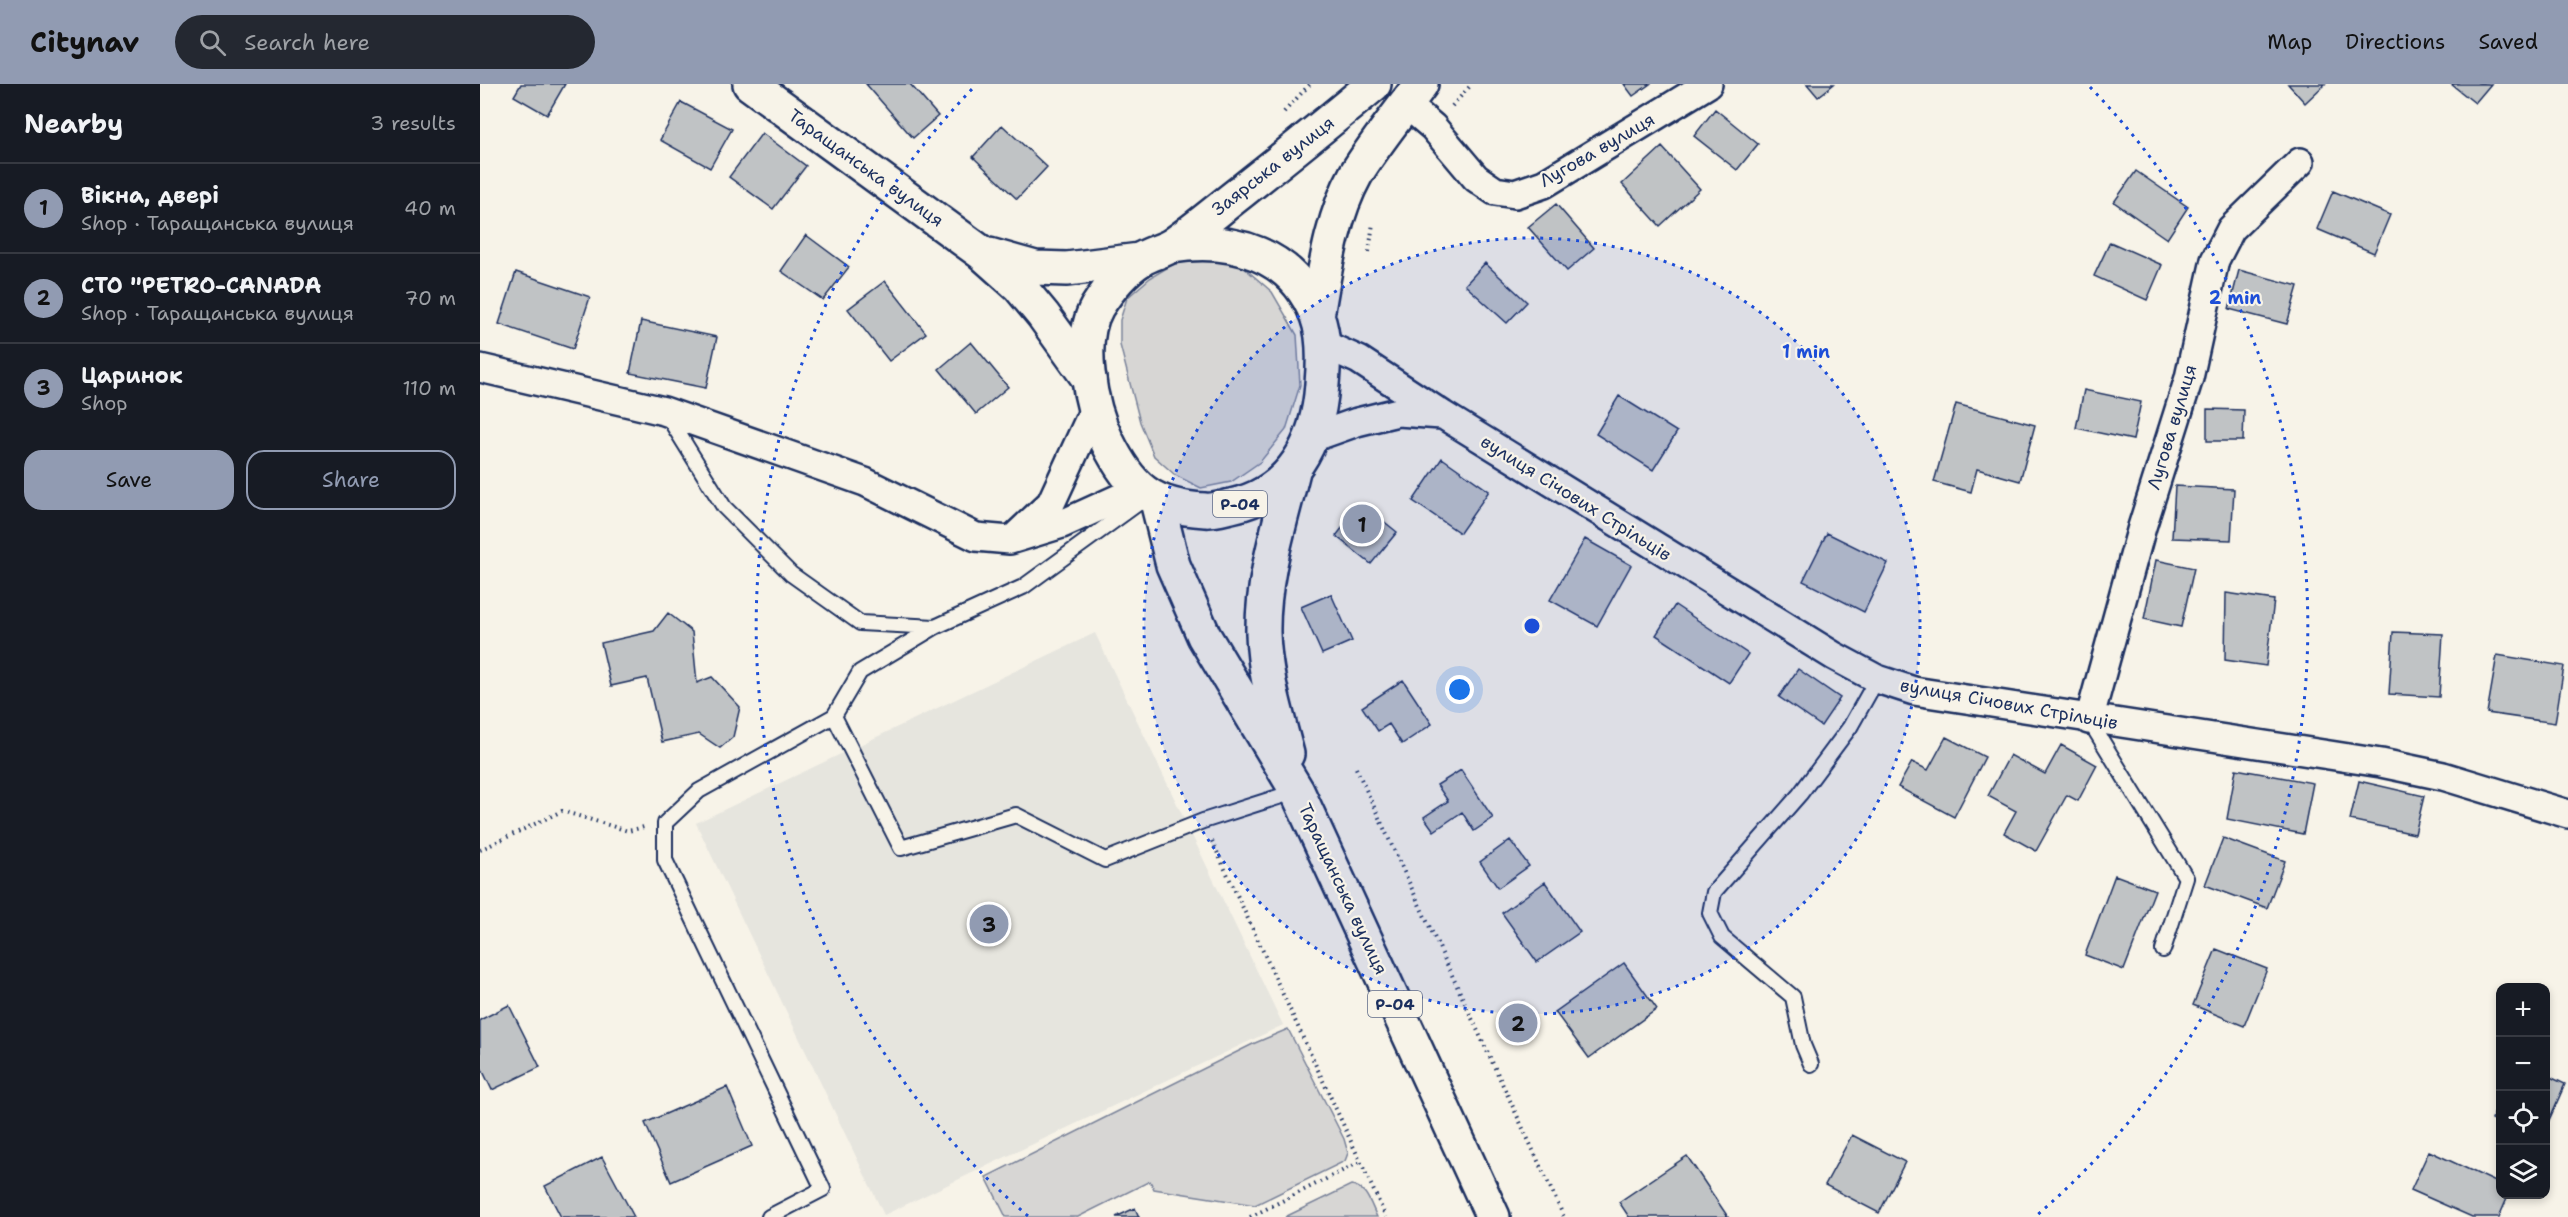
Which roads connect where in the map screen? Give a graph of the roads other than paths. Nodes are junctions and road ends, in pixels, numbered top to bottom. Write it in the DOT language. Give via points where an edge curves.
graph roads {
  1 [pos="750,84"];
  2 [pos="1374,84"];
  3 [pos="1708,84"];
  4 [pos="1413,94"];
  5 [pos="2300,162"];
  6 [pos="1172,246"];
  7 [pos="982,253"];
  8 [pos="1140,260"];
  9 [pos="1320,330"];
  10 [pos="480,368"];
  11 [pos="1092,392"];
  12 [pos="664,411"];
  13 [pos="1443,415"];
  14 [pos="1312,438"];
  15 [pos="1293,471"];
  16 [pos="1148,495"];
  17 [pos="1010,540"];
  18 [pos="935,627"];
  19 [pos="1877,679"];
  20 [pos="834,716"];
  21 [pos="2089,720"];
  22 [pos="1297,791"];
  23 [pos="2568,814"];
  24 [pos="2163,950"];
  25 [pos="1811,1064"];
  26 [pos="769,1217"];
  27 [pos="1493,1217"];
  1 -- 7 [label="main road, Таращанська вулиця"];
  2 -- 6 [label="main road, Заярська вулиця / Р-04"];
  3 -- 4 [label="street, Лугова вулиця" via="1544,184 1515,194 1495,191 1476,178 1433,128"];
  4 -- 9 [label="main road, Р-04" via="1356,176 1336,223 1328,255"];
  5 -- 21 [label="street, Лугова вулиця" via="2231,229 2216,260 2189,378 2142,527"];
  6 -- 8 [label="main road, Р-04"];
  6 -- 9 [label="main road, Р-04" via="1230,244 1258,253 1283,268 1303,289"];
  7 -- 8 [label="main road, Таращанська вулиця" via="1035,268 1098,267"];
  7 -- 11 [label="main road, Таращанська вулиця" via="1019,286 1043,315"];
  8 -- 11 [label="main road, Р-04" via="1115,283 1096,309 1087,339"];
  9 -- 13 [label="street, вулиця Січових Стрільців"];
  9 -- 14 [label="main road, Р-04" via="1321,403"];
  10 -- 12 [label="street"];
  11 -- 16 [label="main road, Р-04" via="1106,439 1120,465"];
  11 -- 17 [label="street" via="1051,503"];
  12 -- 17 [label="street" via="866,482 976,537"];
  12 -- 18 [label="lane" via="724,507 791,574 860,623"];
  13 -- 14 [label="street, вулиця Січових Стрільців" via="1398,412"];
  13 -- 19 [label="street, вулиця Січових Стрільців"];
  14 -- 15 [label="main road, Р-04"];
  15 -- 16 [label="main road, Р-04" via="1266,493 1208,511 1178,507"];
  15 -- 22 [label="main road, Таращанська вулиця / Р-04" via="1267,576 1263,633 1270,689"];
  16 -- 17 [label="street"];
  16 -- 18 [label="lane" via="1023,587"];
  16 -- 22 [label="main road, Таращанська вулиця / Р-04" via="1204,636"];
  18 -- 20 [label="lane" via="860,672"];
  19 -- 21 [label="street, вулиця Січових Стрільців" via="1914,692"];
  19 -- 25 [label="lane" via="1850,727 1800,794 1714,892 1710,913 1722,937 1793,997"];
  20 -- 22 [label="lane" via="901,848 1016,816 1105,860 1203,821"];
  20 -- 26 [label="lane" via="699,791 665,823 665,860 823,1189"];
  21 -- 23 [label="street, вулиця Січових Стрільців" via="2381,763 2443,776"];
  21 -- 24 [label="lane" via="2186,878"];
  22 -- 27 [label="main road, Таращанська вулиця / Р-04"];
}
